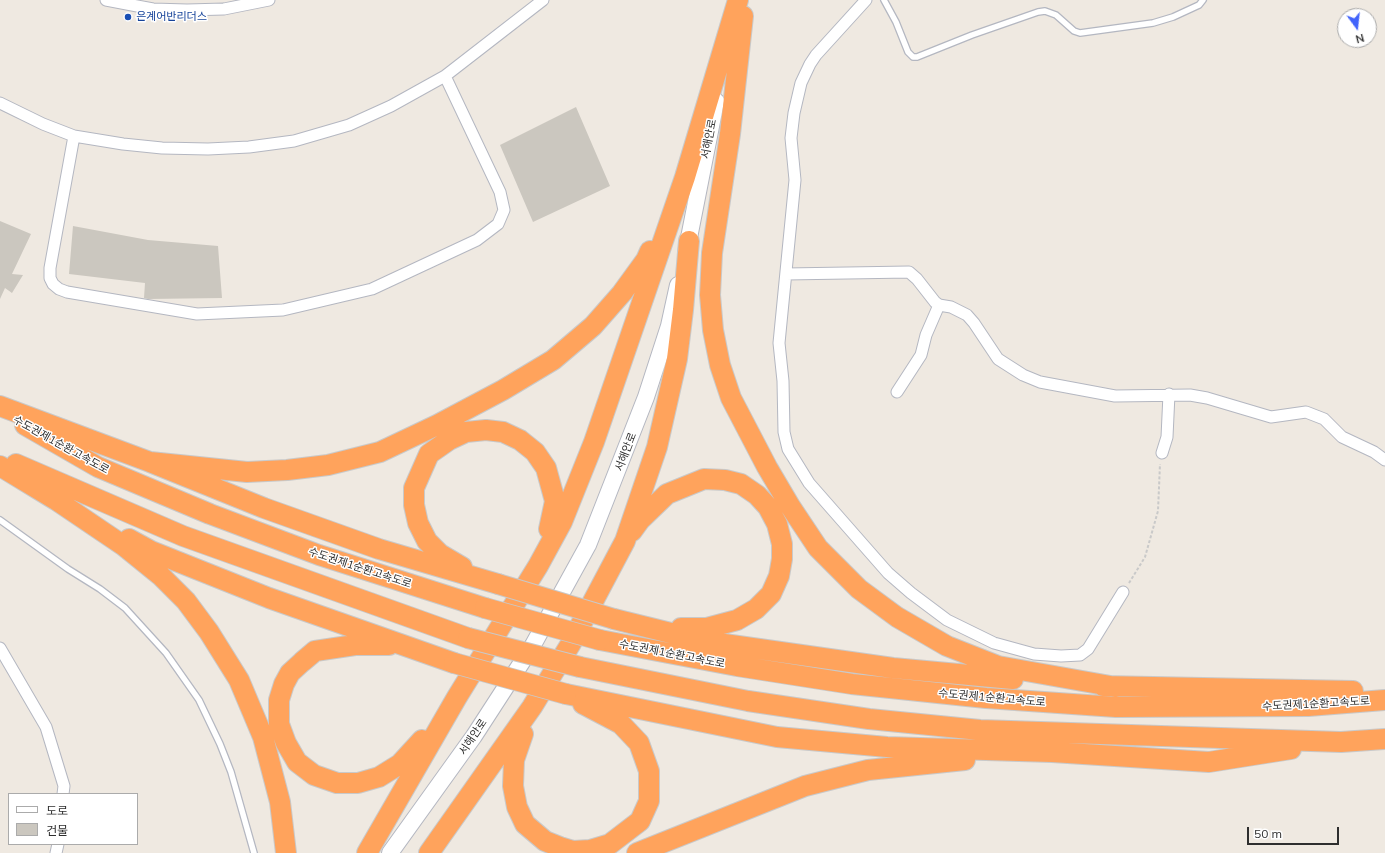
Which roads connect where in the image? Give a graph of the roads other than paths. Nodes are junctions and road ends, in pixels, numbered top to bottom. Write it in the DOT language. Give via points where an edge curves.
graph roads {
  1 [pos="106,0"];
  2 [pos="269,0"];
  3 [pos="543,0"];
  4 [pos="739,0"];
  5 [pos="745,0"];
  6 [pos="866,0"];
  7 [pos="884,0"];
  8 [pos="1203,0"];
  9 [pos="445,76"];
  10 [pos="0,103"];
  11 [pos="74,136"];
  12 [pos="685,177"];
  13 [pos="689,241"];
  14 [pos="786,274"];
  15 [pos="939,305"];
  16 [pos="897,392"];
  17 [pos="1169,394"];
  18 [pos="0,406"];
  19 [pos="0,411"];
  20 [pos="1162,453"];
  21 [pos="0,456"];
  22 [pos="1385,460"];
  23 [pos="150,462"];
  24 [pos="0,466"];
  25 [pos="56,500"];
  26 [pos="0,520"];
  27 [pos="625,541"];
  28 [pos="538,566"];
  29 [pos="498,584"];
  30 [pos="1123,592"];
  31 [pos="622,621"];
  32 [pos="402,646"];
  33 [pos="0,648"];
  34 [pos="1116,687"];
  35 [pos="1385,692"];
  36 [pos="566,694"];
  37 [pos="457,697"];
  38 [pos="1385,700"];
  39 [pos="532,707"];
  40 [pos="1385,740"];
  41 [pos="1341,742"];
  42 [pos="1052,752"];
  43 [pos="63,793"];
  44 [pos="254,853"];
  45 [pos="286,853"];
  46 [pos="367,853"];
  47 [pos="390,853"];
  48 [pos="429,853"];
  49 [pos="637,853"];
  1 -- 2 [label="street" via="153,9 187,10 224,9"];
  3 -- 9 [label="street"];
  4 -- 12 [label="highway"];
  4 -- 13 [label="main road, 서해안로"];
  5 -- 34 [label="highway" via="730,134 712,253 710,295 713,330 725,379 731,398 760,455 818,548 858,589 897,617 947,646 998,666"];
  6 -- 14 [label="street" via="816,55 806,71 797,97 792,126 795,180"];
  7 -- 8 [label="lane" via="908,52 917,58 994,26 1038,12 1045,11 1056,15 1080,33 1173,18 1194,8"];
  9 -- 11 [label="street" via="391,106 349,125 294,141 249,147 178,148 123,144"];
  9 -- 11 [label="street" via="500,192 504,210 498,224 476,240 372,289 283,310 197,314 59,289 50,278 50,268"];
  10 -- 11 [label="street"];
  12 -- 23 [label="highway" via="646,260 593,326 553,360 438,425 380,452 328,465 247,472"];
  12 -- 28 [label="highway" via="594,442 562,522"];
  13 -- 27 [label="highway" via="677,359 657,447"];
  13 -- 47 [label="main road, 서해안로" via="669,326 646,398 588,545 533,645 474,736"];
  14 -- 15 [label="street" via="905,271 917,279"];
  14 -- 30 [label="street" via="779,343 787,445 809,483 888,573 947,620 994,643 1054,655 1076,656 1084,653"];
  15 -- 16 [label="street" via="926,335 921,355"];
  15 -- 17 [label="street" via="951,307 967,316 998,359 1023,375 1040,382 1115,396"];
  17 -- 20 [label="street" via="1167,437"];
  17 -- 22 [label="street" via="1207,398 1271,417 1306,412 1324,419 1342,437"];
  18 -- 23 [label="highway"];
  19 -- 38 [label="highway, 수도권제1순환고속도로, bridge" via="98,467 210,514 319,555 485,608 600,640 737,666 852,684 986,698 1116,707 1308,706"];
  21 -- 41 [label="highway, bridge" via="183,536 468,638 580,667 748,701 868,719 980,730"];
  23 -- 29 [label="highway" via="264,508 379,549"];
  24 -- 25 [label="highway"];
  25 -- 32 [label="highway" via="150,551 269,598"];
  25 -- 45 [label="highway" via="124,546 161,576 186,601 209,632 239,680 263,737 280,802"];
  26 -- 44 [label="lane" via="125,608 166,653 198,700 220,744 231,772"];
  27 -- 31 [label="highway" via="640,520 667,494 704,479 741,484 757,495 768,507 777,524 782,544 779,576 771,594 756,609 737,620 706,628 678,628"];
  27 -- 39 [label="highway" via="570,645"];
  28 -- 29 [label="highway" via="552,522 555,500 546,468 536,452 515,437 503,432 486,430 466,432 429,454 414,488 414,505 418,523 428,541 440,554"];
  28 -- 37 [label="highway"];
  29 -- 31 [label="highway, bridge"];
  31 -- 34 [label="highway" via="703,641 824,659"];
  32 -- 36 [label="highway, bridge"];
  32 -- 37 [label="highway" via="355,645 315,651 290,673 279,700 279,724 286,743 298,762 314,775 337,783 358,783 379,777 400,764 415,749"];
  33 -- 43 [label="street" via="46,727 64,786"];
  34 -- 35 [label="highway"];
  36 -- 39 [label="highway" via="621,724 639,743 649,771 649,801 640,821 610,844 590,850 574,851 560,848 545,841 525,824 513,786 514,760"];
  36 -- 42 [label="highway" via="777,737 887,747"];
  37 -- 46 [label="highway"];
  39 -- 48 [label="highway"];
  40 -- 41 [label="highway"];
  41 -- 42 [label="highway" via="1209,762"];
  42 -- 49 [label="highway" via="868,770 845,775 804,786"];
}
